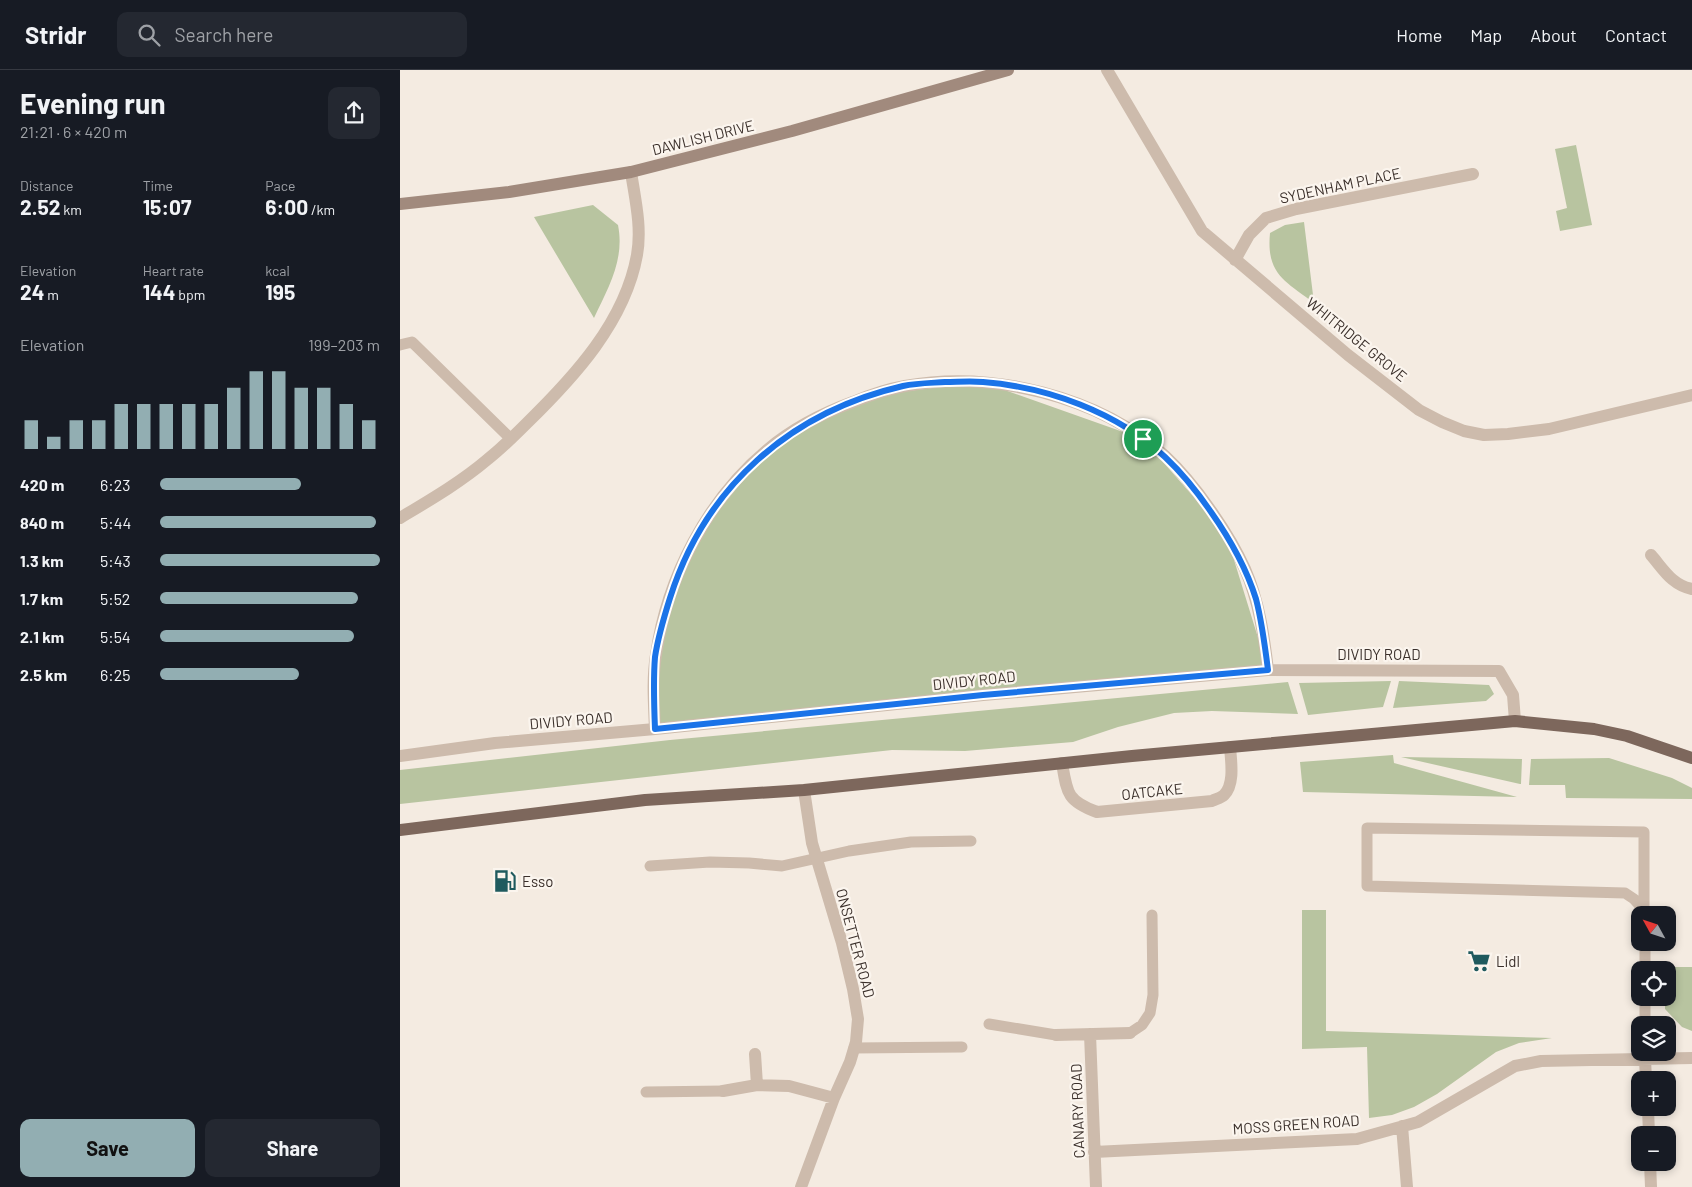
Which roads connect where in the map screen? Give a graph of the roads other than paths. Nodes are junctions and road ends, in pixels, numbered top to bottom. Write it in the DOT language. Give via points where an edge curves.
graph roads {
  1 [pos="1008,70"];
  2 [pos="1107,70"];
  3 [pos="630,172"];
  4 [pos="1473,174"];
  5 [pos="400,204"];
  6 [pos="1235,260"];
  7 [pos="400,345"];
  8 [pos="1692,395"];
  9 [pos="511,439"];
  10 [pos="400,518"];
  11 [pos="1651,555"];
  12 [pos="1692,589"];
  13 [pos="1268,670"];
  14 [pos="1515,721"];
  15 [pos="655,729"];
  16 [pos="1230,747"];
  17 [pos="400,756"];
  18 [pos="1692,758"];
  19 [pos="1062,763"];
  20 [pos="804,790"];
  21 [pos="400,830"];
  22 [pos="971,841"];
  23 [pos="816,858"];
  24 [pos="650,866"];
  25 [pos="1644,912"];
  26 [pos="1152,915"];
  27 [pos="989,1024"];
  28 [pos="1090,1034"];
  29 [pos="1130,1034"];
  30 [pos="1056,1035"];
  31 [pos="962,1047"];
  32 [pos="854,1048"];
  33 [pos="755,1054"];
  34 [pos="1631,1057"];
  35 [pos="1676,1057"];
  36 [pos="1692,1058"];
  37 [pos="757,1085"];
  38 [pos="723,1091"];
  39 [pos="646,1092"];
  40 [pos="834,1098"];
  41 [pos="1402,1126"];
  42 [pos="1094,1152"];
  43 [pos="1650,1171"];
  44 [pos="802,1187"];
  45 [pos="1096,1187"];
  46 [pos="1407,1187"];
  47 [pos="1651,1187"];
  1 -- 3 [label="street, DAWLISH DRIVE" via="792,131"];
  2 -- 6 [label="street, WHITRIDGE GROVE" via="1202,231"];
  3 -- 5 [label="street, DAWLISH DRIVE" via="509,192"];
  3 -- 9 [label="street" via="638,221 637,254 616,313 600,341 578,368"];
  4 -- 6 [label="street, SYDENHAM PLACE" via="1296,209 1266,218 1249,235"];
  6 -- 8 [label="street, WHITRIDGE GROVE" via="1419,410 1464,431 1484,435 1549,429"];
  7 -- 9 [label="lane" via="412,342"];
  9 -- 10 [label="street" via="488,460"];
  11 -- 12 [label="street" via="1681,586"];
  13 -- 14 [label="street, DIVIDY ROAD" via="1499,671 1513,695"];
  13 -- 15 [label="street, DIVIDY ROAD"];
  13 -- 15 [label="street" via="1256,599 1245,569 1205,504 1165,457 1123,426 1075,402 1014,386 937,382 866,396 808,423 769,449 742,473 718,502 695,539 677,578 662,626 653,690"];
  14 -- 16 [label="main road"];
  14 -- 18 [label="main road" via="1594,729"];
  15 -- 17 [label="street, DIVIDY ROAD" via="495,743"];
  16 -- 19 [label="main road"];
  16 -- 19 [label="street, OATCAKE" via="1230,784 1224,795 1212,801 1097,812 1072,799"];
  19 -- 20 [label="main road"];
  20 -- 21 [label="main road" via="645,800"];
  20 -- 23 [label="street, ONSETTER ROAD"];
  22 -- 23 [label="lane" via="911,842"];
  23 -- 24 [label="lane" via="782,866 710,862"];
  23 -- 32 [label="street, ONSETTER ROAD" via="853,989 858,1019"];
  25 -- 25 [label="lane" via="1625,893 1367,886 1367,828 1644,832"];
  26 -- 29 [label="lane" via="1153,995 1150,1013"];
  27 -- 30 [label="lane"];
  28 -- 29 [label="street"];
  28 -- 30 [label="street"];
  28 -- 42 [label="street, CANARY ROAD"];
  31 -- 32 [label="lane"];
  32 -- 40 [label="street, ONSETTER ROAD"];
  33 -- 37 [label="street"];
  34 -- 41 [label="street, MOSS GREEN ROAD" via="1541,1061 1515,1066 1418,1122"];
  35 -- 36 [label="street, MOSS GREEN ROAD"];
  37 -- 38 [label="street"];
  37 -- 40 [label="street" via="789,1086"];
  38 -- 39 [label="lane"];
  40 -- 44 [label="street, ONSETTER ROAD"];
  41 -- 42 [label="street, MOSS GREEN ROAD" via="1357,1139"];
  41 -- 46 [label="street"];
  42 -- 45 [label="street, CANARY ROAD"];
  43 -- 47 [label="street"];
}
